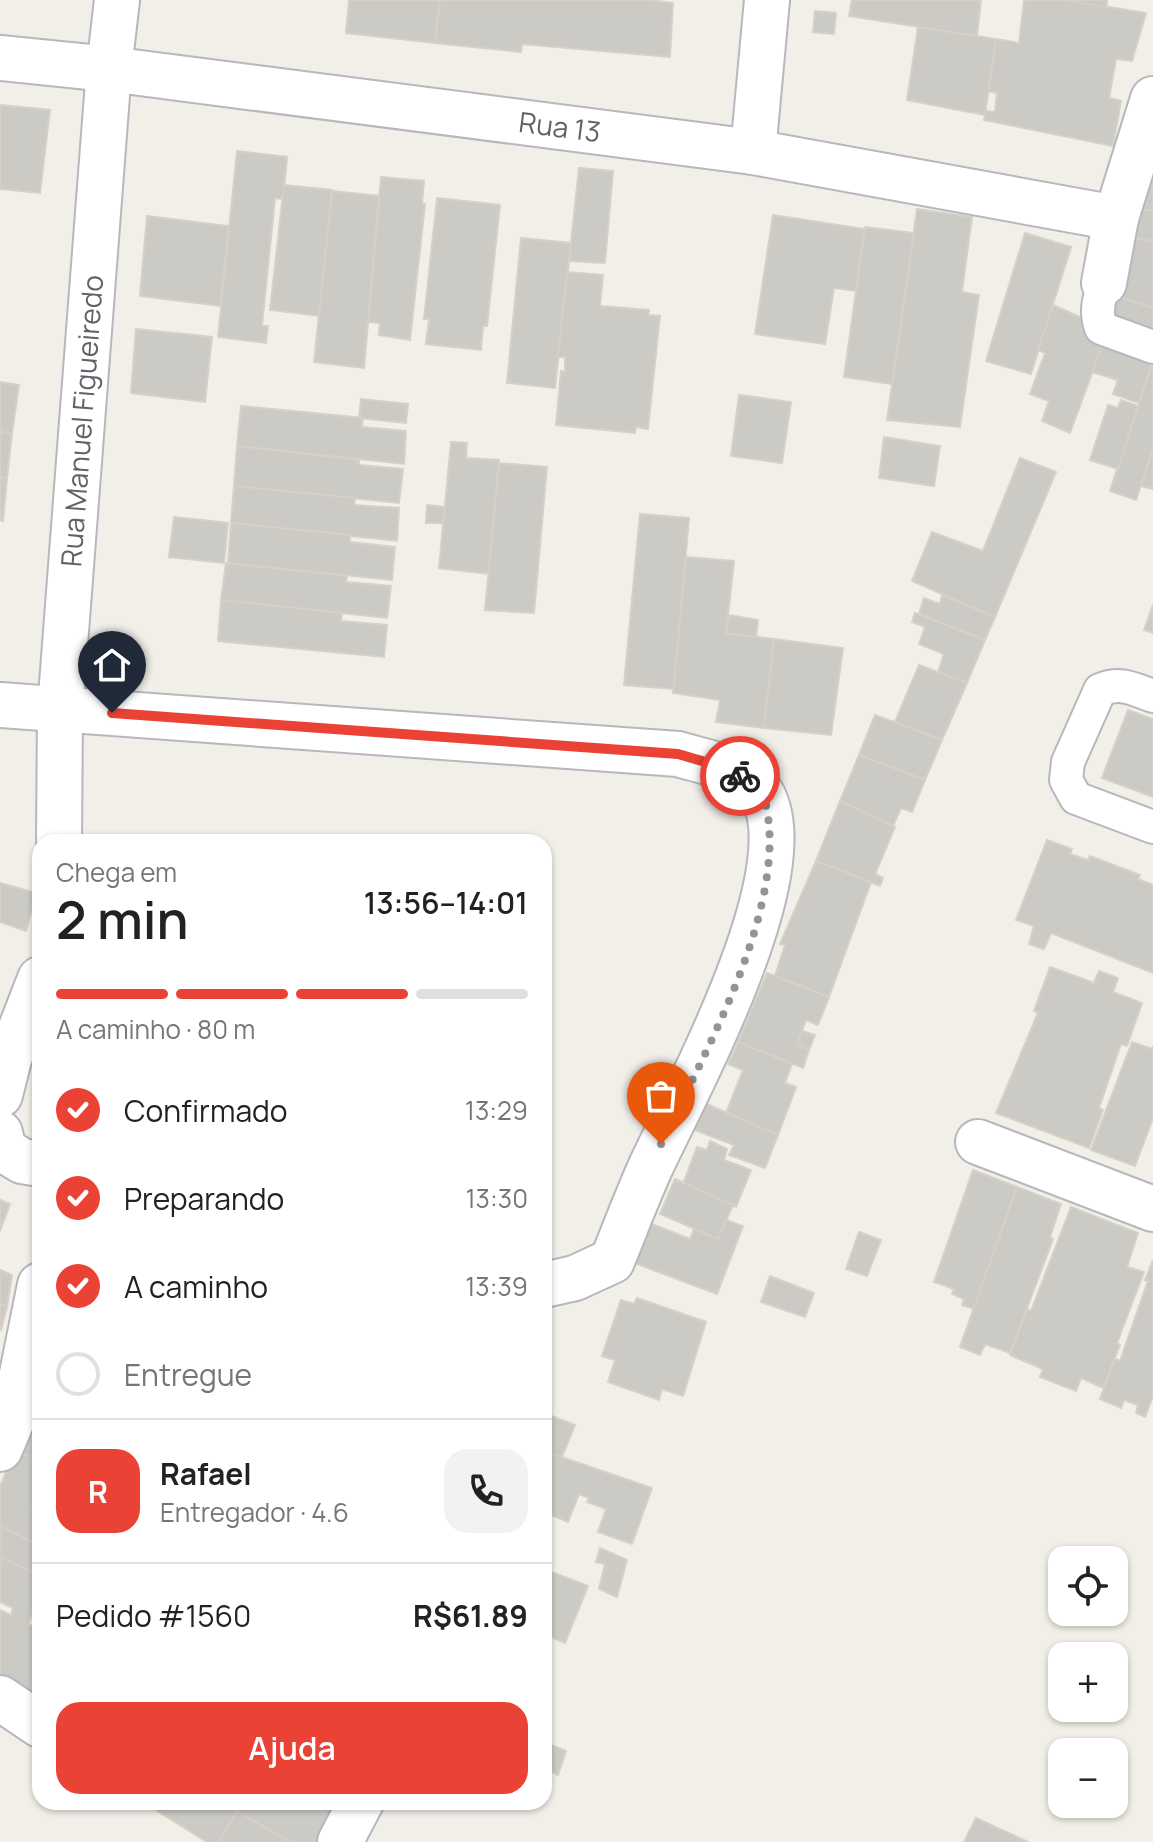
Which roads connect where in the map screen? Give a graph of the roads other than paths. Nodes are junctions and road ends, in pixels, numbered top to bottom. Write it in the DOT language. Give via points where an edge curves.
graph roads {
  1 [pos="117,0"];
  2 [pos="767,0"];
  3 [pos="0,58"];
  4 [pos="109,69"];
  5 [pos="1153,99"];
  6 [pos="753,152"];
  7 [pos="1116,218"];
  8 [pos="1104,283"];
  9 [pos="1153,347"];
  10 [pos="1153,696"];
  11 [pos="0,705"];
  12 [pos="60,710"];
  13 [pos="1153,827"];
  14 [pos="59,834"];
  15 [pos="32,1000"];
  16 [pos="0,1095"];
  17 [pos="0,1133"];
  18 [pos="978,1142"];
  19 [pos="32,1163"];
  20 [pos="1153,1209"];
  21 [pos="552,1283"];
  22 [pos="32,1324"];
  23 [pos="0,1449"];
  24 [pos="0,1698"];
  25 [pos="32,1720"];
  26 [pos="357,1810"];
  27 [pos="340,1842"];
  1 -- 4 [label="street, Rua Manuel Figueiredo"];
  2 -- 6 [label="street"];
  3 -- 4 [label="street, Rua 13"];
  4 -- 6 [label="street, Rua 13"];
  4 -- 12 [label="street, Rua Manuel Figueiredo"];
  5 -- 7 [label="street"];
  6 -- 7 [label="street, Rua 13"];
  7 -- 8 [label="street"];
  8 -- 9 [label="lane" via="1098,305 1101,328"];
  10 -- 13 [label="lane" via="1113,684 1100,690 1068,762 1066,780 1076,798"];
  11 -- 12 [label="street"];
  12 -- 14 [label="street, Rua Manuel Figueiredo"];
  12 -- 21 [label="street" via="678,754 726,768 751,782 768,814 771,850 765,893 732,995 612,1261"];
  15 -- 16 [label="street"];
  17 -- 19 [label="street" via="4,1150"];
  18 -- 20 [label="street"];
  22 -- 23 [label="street" via="13,1418"];
  24 -- 25 [label="street"];
  26 -- 27 [label="street"];
}
